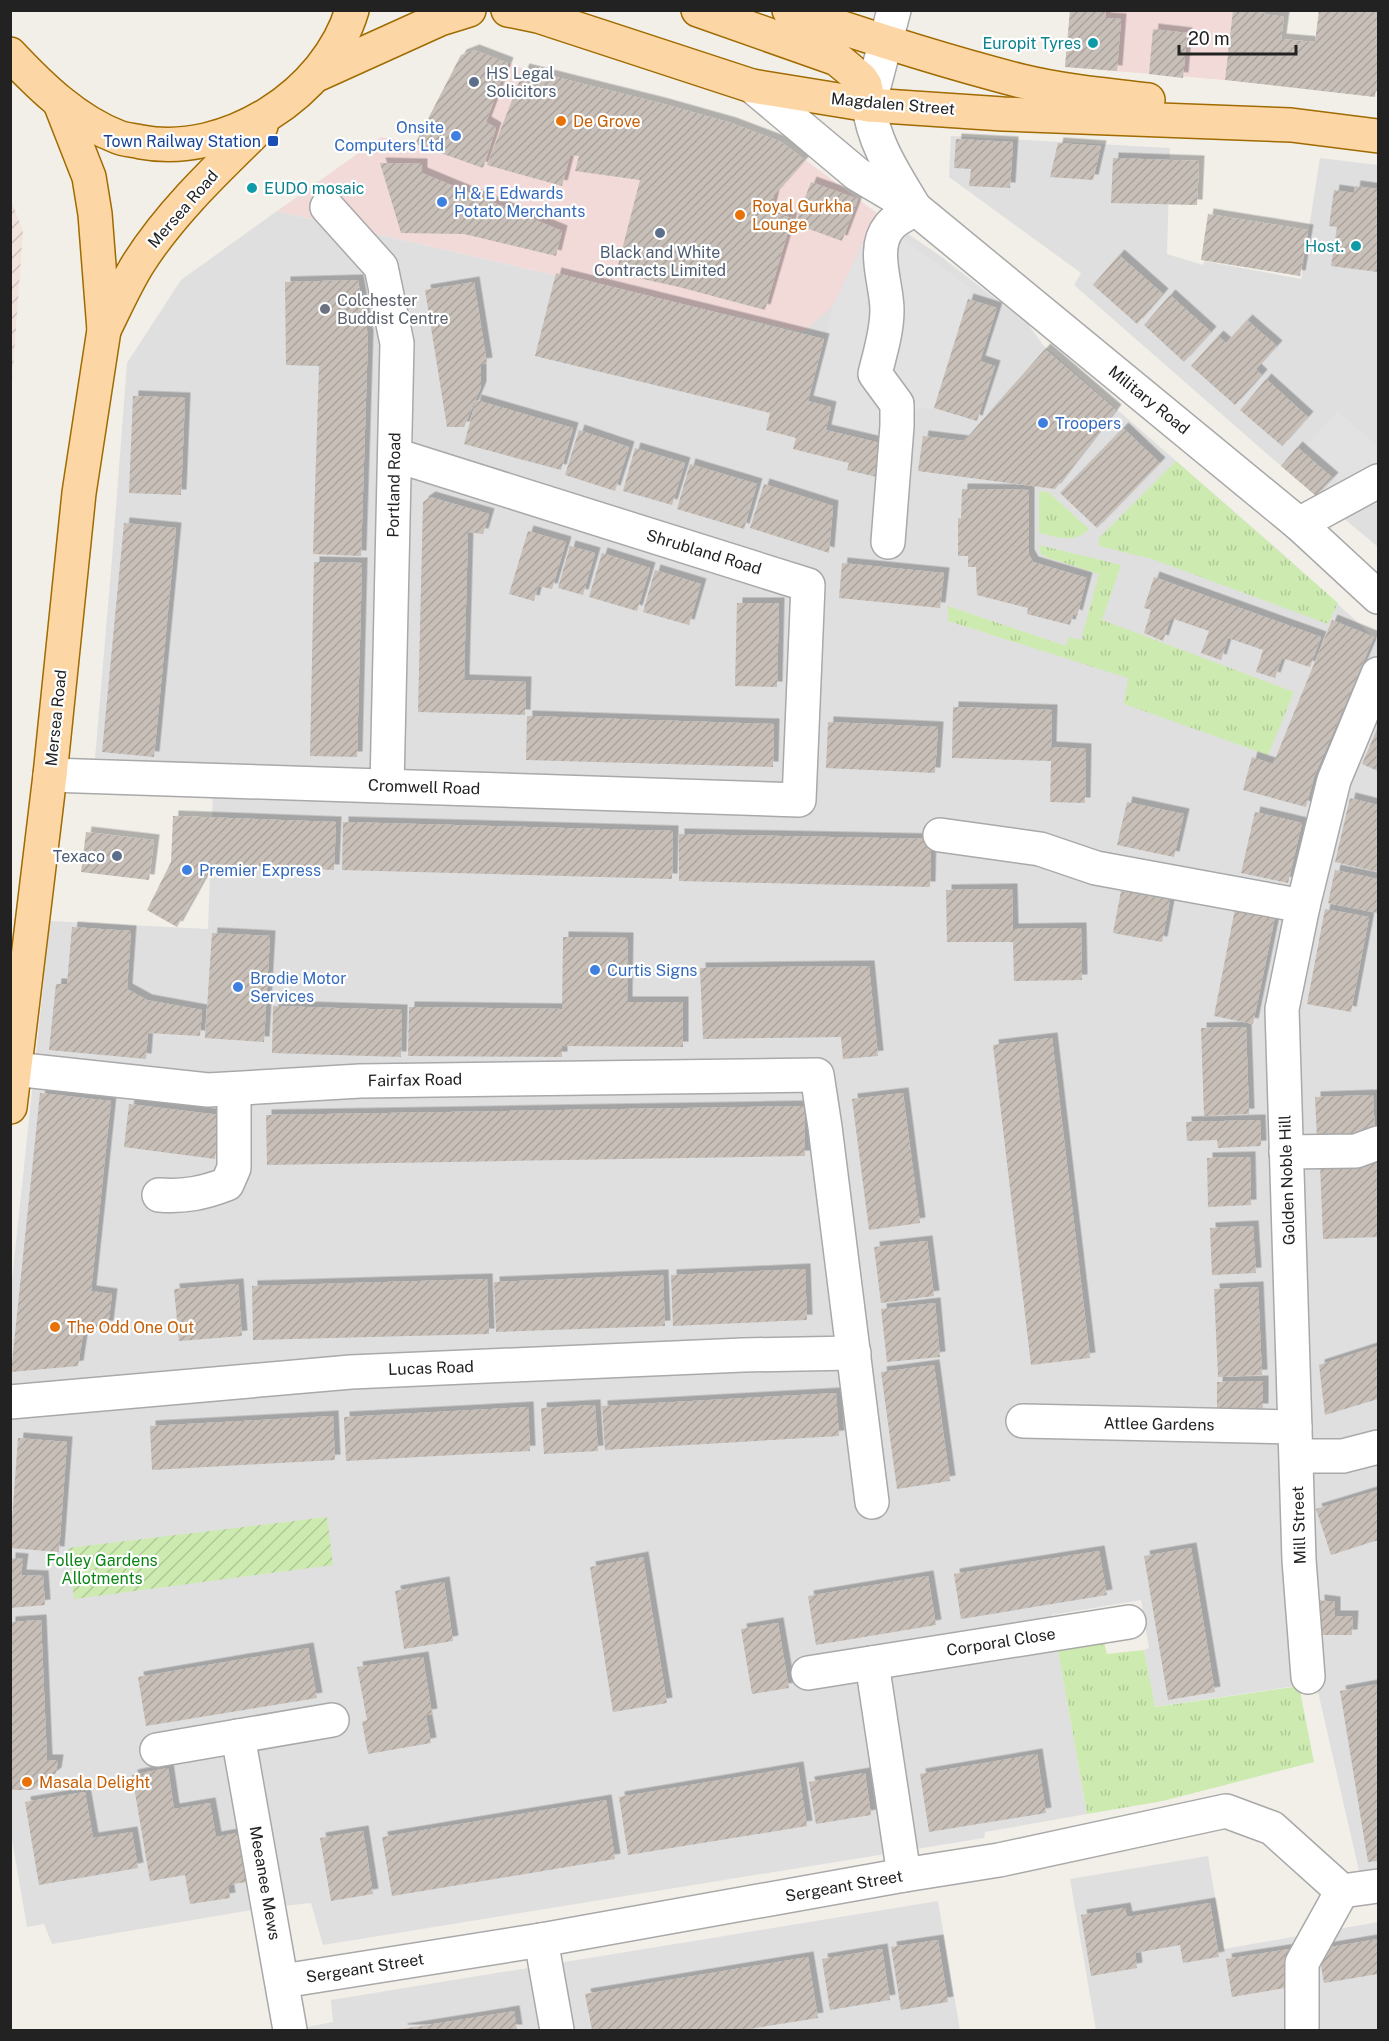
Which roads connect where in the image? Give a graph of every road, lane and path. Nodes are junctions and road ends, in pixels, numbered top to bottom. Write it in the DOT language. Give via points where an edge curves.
graph roads {
  1 [pos="352,10"];
  2 [pos="469,10"];
  3 [pos="508,10"];
  4 [pos="698,10"];
  5 [pos="789,10"];
  6 [pos="894,10"];
  7 [pos="886,43"];
  8 [pos="10,54"];
  9 [pos="314,76"];
  10 [pos="752,86"];
  11 [pos="60,103"];
  12 [pos="283,105"];
  13 [pos="869,105"];
  14 [pos="1291,126"];
  15 [pos="1378,136"];
  16 [pos="327,207"];
  17 [pos="916,209"];
  18 [pos="104,330"];
  19 [pos="395,455"];
  20 [pos="1378,481"];
  21 [pos="1299,524"];
  22 [pos="888,542"];
  23 [pos="1378,597"];
  24 [pos="1378,674"];
  25 [pos="51,775"];
  26 [pos="387,786"];
  27 [pos="798,800"];
  28 [pos="940,835"];
  29 [pos="1303,906"];
  30 [pos="14,1069"];
  31 [pos="234,1089"];
  32 [pos="10,1107"];
  33 [pos="1378,1143"];
  34 [pos="1286,1152"];
  35 [pos="159,1195"];
  36 [pos="854,1353"];
  37 [pos="10,1402"];
  38 [pos="1023,1421"];
  39 [pos="1296,1442"];
  40 [pos="1378,1447"];
  41 [pos="872,1502"];
  42 [pos="1129,1622"];
  43 [pos="872,1663"];
  44 [pos="808,1673"];
  45 [pos="1308,1677"];
  46 [pos="332,1720"];
  47 [pos="238,1736"];
  48 [pos="157,1750"];
  49 [pos="904,1875"];
  50 [pos="1378,1886"];
  51 [pos="1342,1891"];
  52 [pos="541,1940"];
  53 [pos="283,1982"];
  54 [pos="290,2031"];
  55 [pos="557,2031"];
  56 [pos="1302,2031"];
  1 -- 9 [label="main road" via="338,43"];
  2 -- 9 [label="main road"];
  3 -- 10 [label="main road, Magdalen Street" via="538,16"];
  4 -- 13 [label="main road" via="837,59 861,79"];
  5 -- 7 [label="main road, Magdalen Street"];
  6 -- 7 [label="street"];
  7 -- 13 [label="street"];
  7 -- 14 [label="main road, Magdalen Street" via="1022,81 1076,92 1168,102"];
  8 -- 11 [label="main road"];
  9 -- 12 [label="main road"];
  10 -- 13 [label="main road, Magdalen Street"];
  10 -- 17 [label="street, Military Road" via="857,174"];
  11 -- 12 [label="main road" via="120,138 158,145 218,137 250,125"];
  11 -- 18 [label="main road, Mersea Road" via="89,177"];
  12 -- 18 [label="main road, Mersea Road" via="208,178 156,238"];
  13 -- 14 [label="main road, Magdalen Street"];
  13 -- 17 [label="street, Military Road" via="887,162"];
  14 -- 15 [label="main road, Magdalen Street"];
  16 -- 19 [label="street, Portland Road" via="381,267 397,343"];
  17 -- 21 [label="street, Military Road"];
  17 -- 22 [label="street" via="893,222 882,243 886,330 875,374 897,404"];
  18 -- 25 [label="main road, Mersea Road" via="79,493"];
  19 -- 26 [label="street, Portland Road"];
  19 -- 27 [label="street, Shrubland Road" via="808,585"];
  20 -- 21 [label="street"];
  21 -- 23 [label="street, Military Road"];
  24 -- 29 [label="street, Golden Noble Hill" via="1334,780"];
  25 -- 26 [label="street, Cromwell Road"];
  25 -- 30 [label="main road, Mersea Road"];
  26 -- 27 [label="street, Cromwell Road"];
  28 -- 29 [label="street" via="1040,849 1096,868"];
  29 -- 34 [label="street, Golden Noble Hill" via="1282,1009"];
  30 -- 31 [label="street, Fairfax Road" via="208,1090"];
  30 -- 32 [label="main road, Mersea Road"];
  31 -- 35 [label="street" via="234,1168 227,1184 180,1197"];
  31 -- 36 [label="street, Fairfax Road" via="360,1081 817,1075"];
  33 -- 34 [label="street" via="1356,1151"];
  34 -- 39 [label="street, Golden Noble Hill"];
  36 -- 37 [label="street, Lucas Road" via="743,1354 351,1372"];
  36 -- 41 [label="street"];
  38 -- 39 [label="street, Attlee Gardens"];
  39 -- 40 [label="street" via="1343,1456"];
  39 -- 45 [label="street, Mill Street" via="1299,1560"];
  42 -- 43 [label="street, Corporal Close"];
  43 -- 44 [label="street, Corporal Close"];
  43 -- 49 [label="street"];
  46 -- 47 [label="street"];
  47 -- 48 [label="street"];
  47 -- 53 [label="street, Meeanee Mews"];
  49 -- 51 [label="street, Sergeant Street" via="999,1860 1226,1811 1272,1828"];
  49 -- 52 [label="street, Sergeant Street"];
  50 -- 51 [label="street"];
  51 -- 56 [label="street" via="1302,1963"];
  52 -- 53 [label="street, Sergeant Street"];
  52 -- 55 [label="street"];
  53 -- 54 [label="street, Meeanee Mews"];
}
